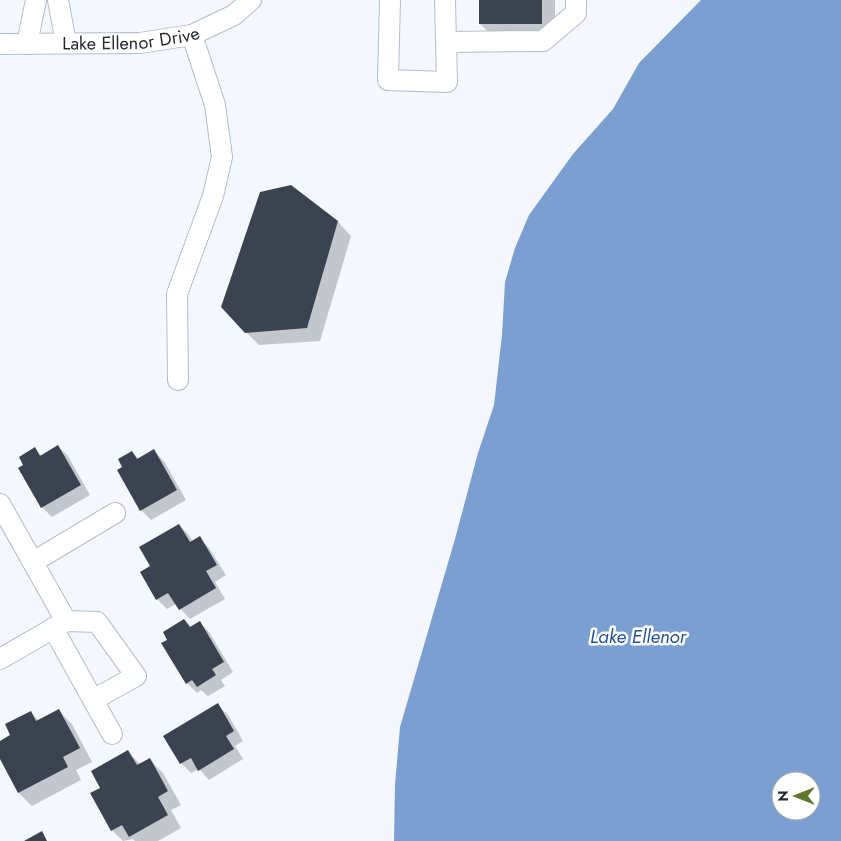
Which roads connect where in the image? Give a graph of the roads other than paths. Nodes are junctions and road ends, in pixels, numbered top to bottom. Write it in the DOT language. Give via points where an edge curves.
graph roads {
  1 [pos="36,0"];
  2 [pos="58,0"];
  3 [pos="251,0"];
  4 [pos="390,0"];
  5 [pos="445,0"];
  6 [pos="576,0"];
  7 [pos="192,35"];
  8 [pos="446,42"];
  9 [pos="66,43"];
  10 [pos="0,44"];
  11 [pos="27,44"];
  12 [pos="178,380"];
  13 [pos="0,504"];
  14 [pos="115,513"];
  15 [pos="32,562"];
  16 [pos="60,624"];
  17 [pos="0,659"];
  18 [pos="93,700"];
  19 [pos="112,734"];
  1 -- 11 [label="street"];
  2 -- 9 [label="street"];
  3 -- 7 [label="street, Lake Ellenor Drive" via="234,16"];
  4 -- 8 [label="street" via="388,80 447,82"];
  5 -- 8 [label="street"];
  6 -- 8 [label="street" via="576,13 543,42"];
  7 -- 9 [label="street, Lake Ellenor Drive" via="140,42"];
  7 -- 12 [label="street" via="215,105 222,157 213,196 177,294"];
  9 -- 11 [label="street, Lake Ellenor Drive"];
  10 -- 11 [label="street, Lake Ellenor Drive"];
  13 -- 15 [label="street"];
  14 -- 15 [label="street"];
  15 -- 16 [label="street"];
  16 -- 17 [label="street"];
  16 -- 18 [label="street"];
  16 -- 18 [label="street" via="97,622 136,676"];
  18 -- 19 [label="street"];
}
